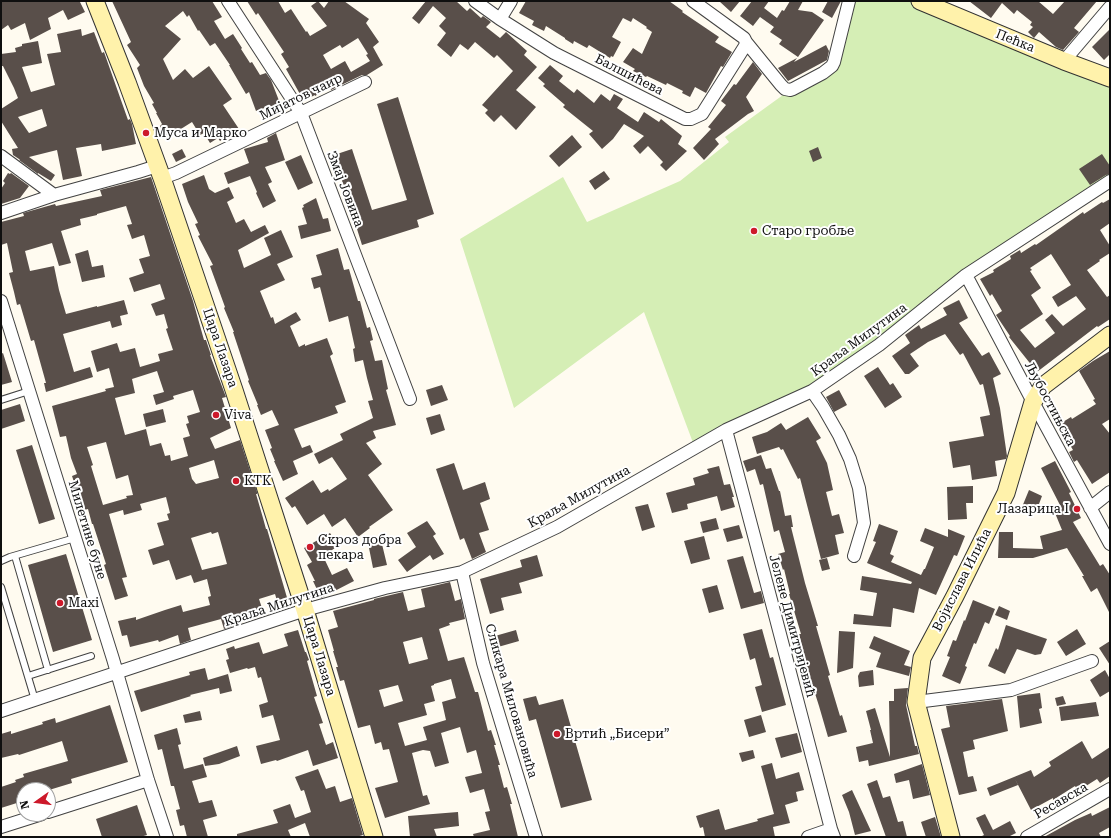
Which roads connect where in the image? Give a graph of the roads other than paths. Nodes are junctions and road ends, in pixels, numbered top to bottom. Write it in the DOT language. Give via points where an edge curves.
graph roads {
  1 [pos="95,1"];
  2 [pos="228,1"];
  3 [pos="475,1"];
  4 [pos="511,1"];
  5 [pos="693,1"];
  6 [pos="849,1"];
  7 [pos="920,1"];
  8 [pos="1110,7"];
  9 [pos="500,19"];
  10 [pos="746,42"];
  11 [pos="1064,61"];
  12 [pos="1110,78"];
  13 [pos="365,82"];
  14 [pos="301,113"];
  15 [pos="1,156"];
  16 [pos="160,172"];
  17 [pos="1110,181"];
  18 [pos="54,196"];
  19 [pos="1,213"];
  20 [pos="966,276"];
  21 [pos="1,301"];
  22 [pos="1110,335"];
  23 [pos="29,391"];
  24 [pos="812,391"];
  25 [pos="410,399"];
  26 [pos="1,400"];
  27 [pos="1033,402"];
  28 [pos="726,430"];
  29 [pos="1110,492"];
  30 [pos="1090,508"];
  31 [pos="75,538"];
  32 [pos="1110,544"];
  33 [pos="14,556"];
  34 [pos="854,556"];
  35 [pos="1,561"];
  36 [pos="462,572"];
  37 [pos="1,587"];
  38 [pos="305,610"];
  39 [pos="91,656"];
  40 [pos="1092,661"];
  41 [pos="48,670"];
  42 [pos="117,673"];
  43 [pos="28,676"];
  44 [pos="35,700"];
  45 [pos="916,702"];
  46 [pos="1,711"];
  47 [pos="148,780"];
  48 [pos="1110,789"];
  49 [pos="56,809"];
  50 [pos="17,822"];
  51 [pos="1,827"];
  52 [pos="832,833"];
  53 [pos="166,837"];
  54 [pos="374,837"];
  55 [pos="536,837"];
  56 [pos="808,837"];
  57 [pos="951,837"];
  58 [pos="1027,837"];
  1 -- 16 [label="main road, Цара Лазара"];
  2 -- 14 [label="street, Змај Јовина"];
  3 -- 9 [label="street, Балшићева"];
  4 -- 9 [label="street"];
  5 -- 10 [label="street"];
  6 -- 10 [label="street" via="832,66 793,89 785,89"];
  7 -- 11 [label="main road, Пећка"];
  8 -- 11 [label="street"];
  9 -- 10 [label="street, Балшићева" via="554,53 685,119 702,114"];
  11 -- 12 [label="main road, Пећка"];
  13 -- 14 [label="street, Мијатов чаир"];
  14 -- 16 [label="street, Мијатов чаир" via="176,173"];
  14 -- 25 [label="street, Змај Јовина"];
  15 -- 18 [label="street"];
  16 -- 18 [label="street, Мијатов чаир" via="138,172"];
  16 -- 38 [label="main road, Цара Лазара"];
  17 -- 20 [label="street, Краља Милутина"];
  18 -- 19 [label="street, Мијатов чаир"];
  20 -- 24 [label="street, Краља Милутина" via="879,345"];
  20 -- 27 [label="street, Љубостињска"];
  21 -- 23 [label="street, Милетине буне"];
  22 -- 27 [label="main road, Војислава Илића" via="1043,386"];
  23 -- 26 [label="lane"];
  23 -- 31 [label="street, Милетине буне"];
  24 -- 28 [label="street, Краља Милутина"];
  24 -- 34 [label="street" via="839,435 859,488 864,523"];
  27 -- 30 [label="street, Љубостињска"];
  27 -- 45 [label="main road, Војислава Илића" via="1006,493 922,658"];
  28 -- 36 [label="street, Краља Милутина" via="557,527"];
  28 -- 52 [label="street, Јелене Димитријевић"];
  29 -- 30 [label="street"];
  30 -- 32 [label="street, Љубостињска"];
  31 -- 33 [label="lane"];
  31 -- 42 [label="street, Милетине буне"];
  33 -- 35 [label="lane"];
  33 -- 41 [label="lane"];
  36 -- 38 [label="street, Краља Милутина" via="385,588"];
  36 -- 55 [label="street, Сликара Миловановића" via="483,662"];
  37 -- 43 [label="lane"];
  38 -- 42 [label="street, Краља Милутина"];
  38 -- 54 [label="main road, Цара Лазара"];
  39 -- 41 [label="lane"];
  40 -- 45 [label="street" via="1011,690"];
  41 -- 43 [label="lane"];
  42 -- 44 [label="street, Краља Милутина"];
  42 -- 47 [label="street, Милетине буне"];
  43 -- 44 [label="lane"];
  44 -- 46 [label="street, Краља Милутина"];
  45 -- 57 [label="main road, Војислава Илића"];
  47 -- 49 [label="street"];
  47 -- 53 [label="street, Милетине буне"];
  48 -- 58 [label="street, Ресавска"];
  50 -- 51 [label="street"];
  52 -- 56 [label="street, Јелене Димитријевић"];
}
